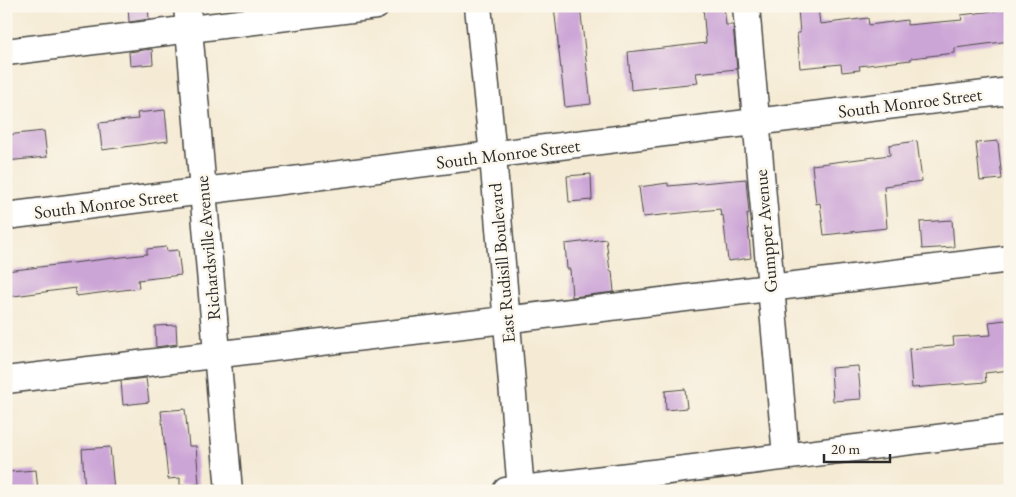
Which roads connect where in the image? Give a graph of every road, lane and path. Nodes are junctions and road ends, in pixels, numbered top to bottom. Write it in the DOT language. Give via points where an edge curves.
graph roads {
  1 [pos="376,6"];
  2 [pos="478,6"];
  3 [pos="746,6"];
  4 [pos="188,18"];
  5 [pos="6,52"];
  6 [pos="1010,91"];
  7 [pos="756,120"];
  8 [pos="492,156"];
  9 [pos="203,192"];
  10 [pos="6,216"];
  11 [pos="1010,259"];
  12 [pos="771,289"];
  13 [pos="506,319"];
  14 [pos="217,355"];
  15 [pos="6,380"];
  16 [pos="1010,429"];
  17 [pos="786,456"];
  18 [pos="516,490"];
  19 [pos="229,491"];
  1 -- 4 [label="street"];
  2 -- 8 [label="street, East Rudisill Boulevard"];
  3 -- 7 [label="street, Gumpper Avenue"];
  4 -- 5 [label="street"];
  4 -- 9 [label="street, Richardsville Avenue"];
  6 -- 7 [label="street, South Monroe Street"];
  7 -- 8 [label="street, South Monroe Street"];
  7 -- 12 [label="street, Gumpper Avenue"];
  8 -- 9 [label="street, South Monroe Street"];
  8 -- 13 [label="street, East Rudisill Boulevard"];
  9 -- 10 [label="street, South Monroe Street"];
  9 -- 14 [label="street, Richardsville Avenue"];
  11 -- 12 [label="street"];
  12 -- 13 [label="street"];
  12 -- 17 [label="street, Gumpper Avenue"];
  13 -- 14 [label="street"];
  13 -- 18 [label="street, East Rudisill Boulevard"];
  14 -- 15 [label="street"];
  14 -- 19 [label="street, Richardsville Avenue"];
  16 -- 17 [label="street"];
  17 -- 18 [label="street"];
}
